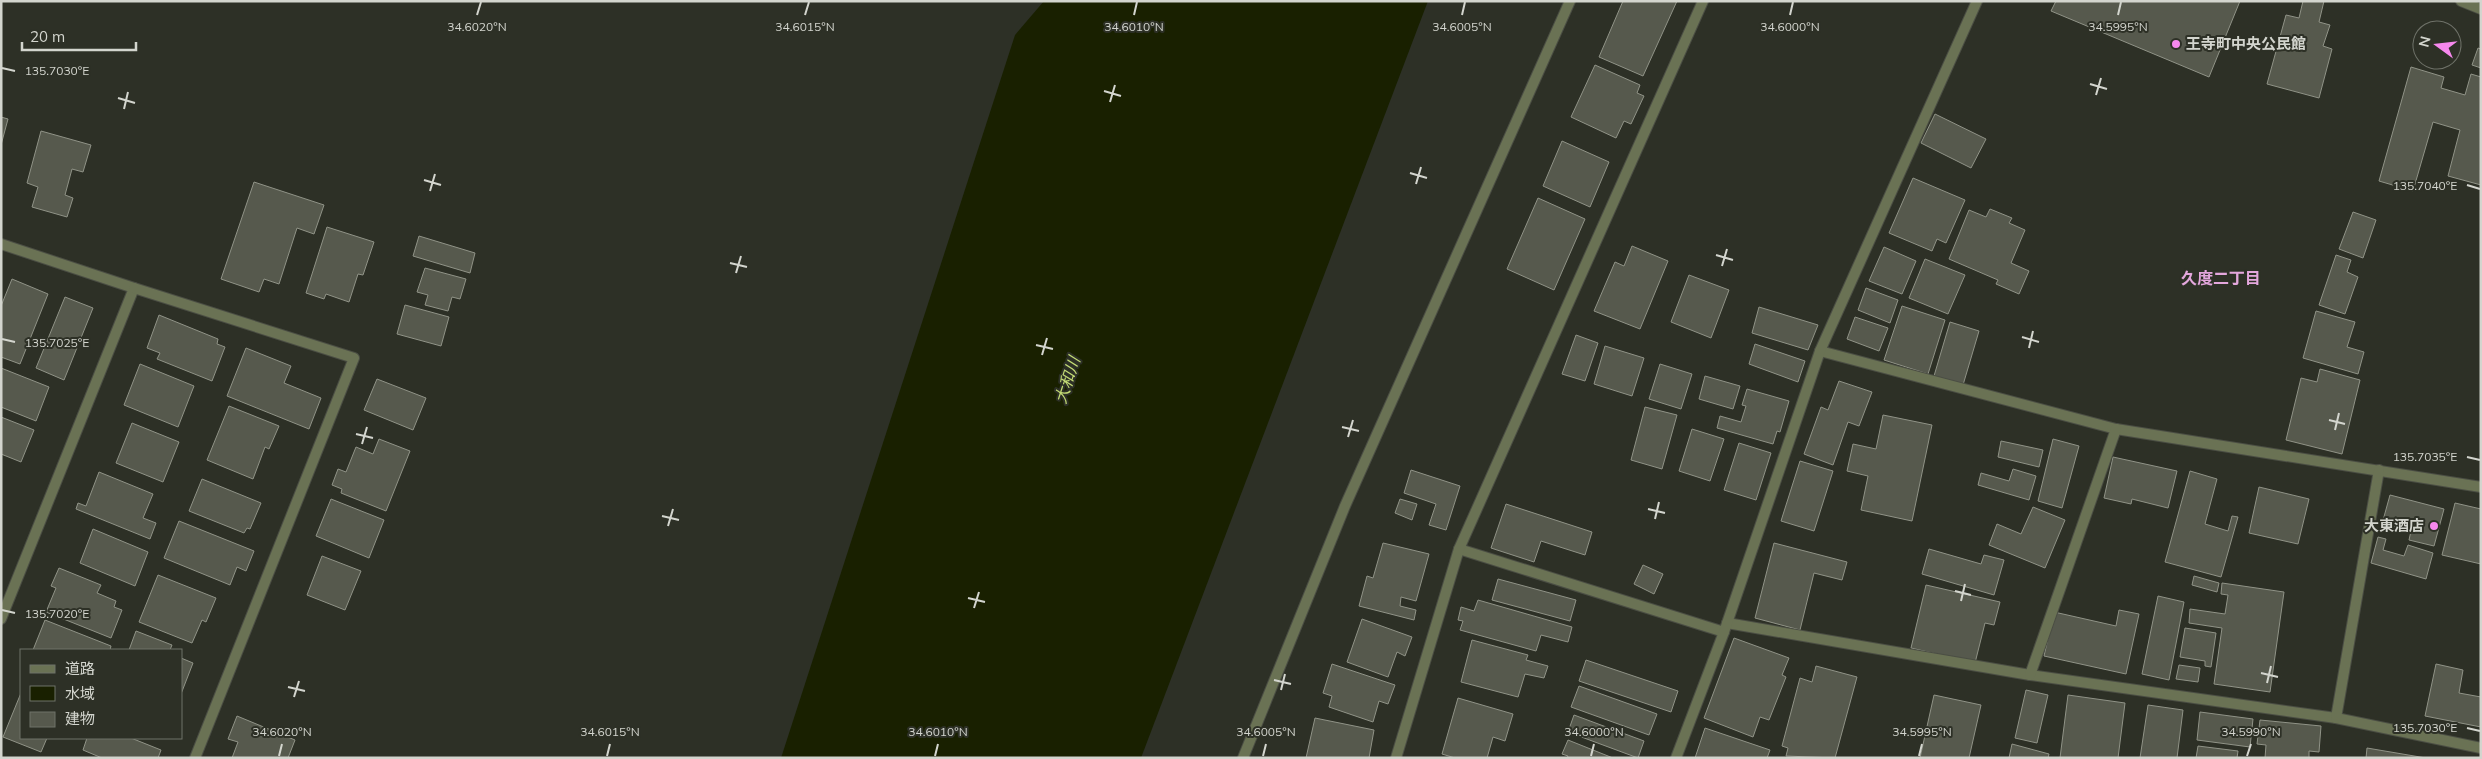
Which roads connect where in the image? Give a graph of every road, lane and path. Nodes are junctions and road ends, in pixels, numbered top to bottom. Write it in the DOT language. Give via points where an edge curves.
graph roads {
  1 [pos="1570,1"];
  2 [pos="1703,1"];
  3 [pos="1977,1"];
  4 [pos="2461,1"];
  5 [pos="2481,9"];
  6 [pos="1,244"];
  7 [pos="134,288"];
  8 [pos="1820,350"];
  9 [pos="2116,429"];
  10 [pos="2379,470"];
  11 [pos="2481,487"];
  12 [pos="1459,549"];
  13 [pos="1,619"];
  14 [pos="1725,627"];
  15 [pos="2030,675"];
  16 [pos="2336,718"];
  17 [pos="2481,748"];
  18 [pos="194,758"];
  19 [pos="1243,758"];
  20 [pos="1396,758"];
  21 [pos="1676,758"];
  1 -- 19 [label="street" via="1344,506"];
  2 -- 12 [label="street"];
  3 -- 8 [label="street"];
  4 -- 5 [label="street"];
  6 -- 7 [label="street"];
  7 -- 13 [label="street"];
  7 -- 18 [label="street" via="354,358"];
  8 -- 9 [label="street"];
  8 -- 14 [label="street"];
  9 -- 10 [label="street"];
  9 -- 15 [label="street"];
  10 -- 11 [label="street"];
  10 -- 16 [label="street"];
  12 -- 14 [label="street"];
  12 -- 20 [label="street"];
  14 -- 15 [label="street"];
  14 -- 21 [label="street"];
  15 -- 16 [label="street"];
  16 -- 17 [label="street"];
}
